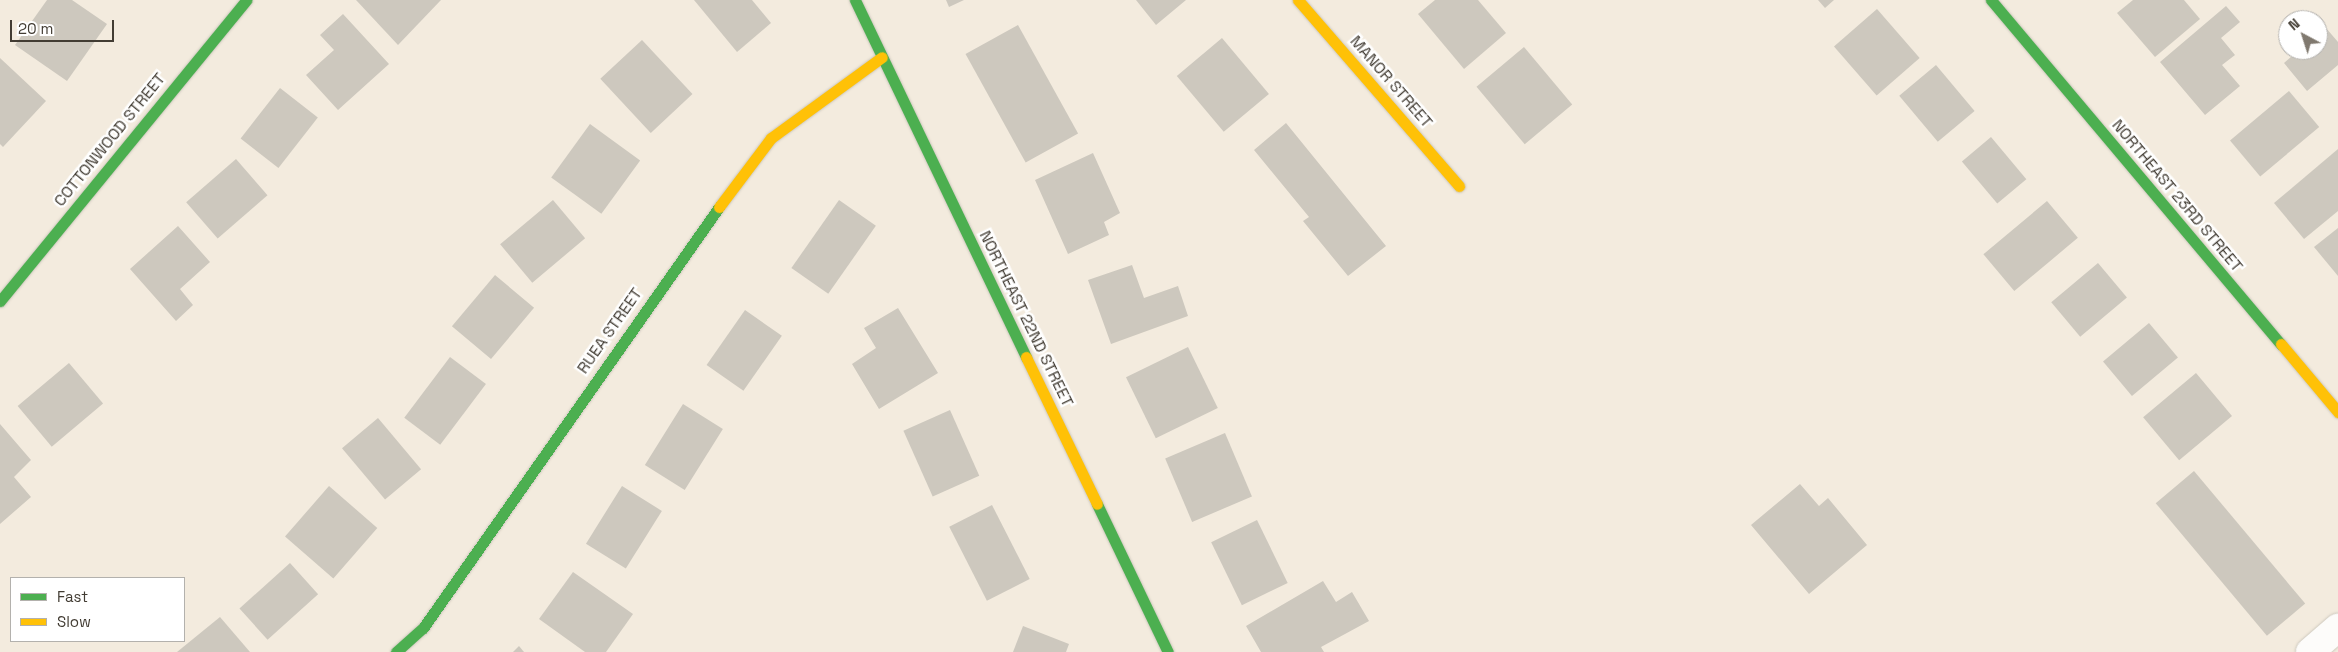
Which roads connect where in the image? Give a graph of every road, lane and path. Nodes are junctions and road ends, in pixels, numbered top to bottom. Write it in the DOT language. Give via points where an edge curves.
graph roads {
  1 [pos="246,0"];
  2 [pos="855,0"];
  3 [pos="1298,0"];
  4 [pos="1991,0"];
  5 [pos="882,57"];
  6 [pos="1459,186"];
  7 [pos="0,301"];
  8 [pos="2338,412"];
  9 [pos="2338,628"];
  10 [pos="396,652"];
  11 [pos="1168,652"];
  12 [pos="2310,652"];
  1 -- 7 [label="street, COTTONWOOD STREET"];
  2 -- 5 [label="street, NORTHEAST 22ND STREET"];
  3 -- 6 [label="street, MANOR STREET"];
  4 -- 8 [label="street, NORTHEAST 23RD STREET"];
  5 -- 10 [label="street, RUEA STREET" via="771,138 680,259 423,628"];
  5 -- 11 [label="street, NORTHEAST 22ND STREET"];
  9 -- 12 [label="street"];
}
